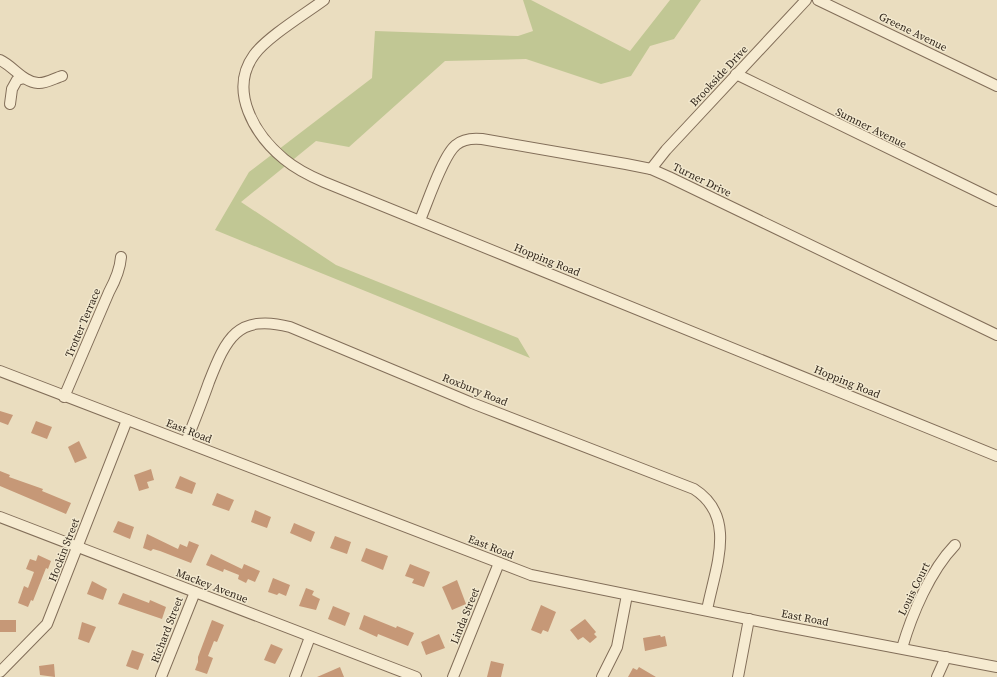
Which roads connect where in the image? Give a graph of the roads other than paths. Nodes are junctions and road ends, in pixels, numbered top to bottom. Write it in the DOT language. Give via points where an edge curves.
graph roads {
  1 [pos="324,0"];
  2 [pos="806,0"];
  3 [pos="818,0"];
  4 [pos="0,60"];
  5 [pos="736,74"];
  6 [pos="62,76"];
  7 [pos="24,78"];
  8 [pos="997,86"];
  9 [pos="10,104"];
  10 [pos="651,169"];
  11 [pos="997,201"];
  12 [pos="420,220"];
  13 [pos="121,257"];
  14 [pos="997,335"];
  15 [pos="0,371"];
  16 [pos="64,397"];
  17 [pos="127,420"];
  18 [pos="186,442"];
  19 [pos="997,456"];
  20 [pos="0,517"];
  21 [pos="955,545"];
  22 [pos="78,547"];
  23 [pos="499,563"];
  24 [pos="195,592"];
  25 [pos="627,595"];
  26 [pos="707,610"];
  27 [pos="749,619"];
  28 [pos="310,637"];
  29 [pos="902,648"];
  30 [pos="946,657"];
  31 [pos="997,667"];
  32 [pos="0,672"];
  33 [pos="161,677"];
  34 [pos="295,677"];
  35 [pos="416,677"];
  36 [pos="453,677"];
  37 [pos="602,677"];
  38 [pos="738,677"];
  39 [pos="937,677"];
  1 -- 12 [label="street, Hopping Road" via="254,55 244,75 243,87 248,111 261,134 296,168 324,182"];
  2 -- 5 [label="street, Brookside Drive"];
  3 -- 8 [label="street, Greene Avenue"];
  4 -- 7 [label="street"];
  5 -- 10 [label="street, Brookside Drive"];
  5 -- 11 [label="street, Sumner Avenue"];
  6 -- 7 [label="street" via="38,83"];
  7 -- 9 [label="street" via="17,80 12,89"];
  10 -- 12 [label="street, Turner Drive" via="482,139 469,139 456,145 448,155"];
  10 -- 14 [label="street, Turner Drive"];
  12 -- 19 [label="street, Hopping Road"];
  13 -- 16 [label="street, Trotter Terrace" via="115,281"];
  15 -- 16 [label="street, East Road"];
  16 -- 17 [label="street, East Road"];
  17 -- 18 [label="street, East Road"];
  17 -- 22 [label="street, Hockin Street"];
  18 -- 23 [label="street, East Road"];
  18 -- 26 [label="street, Roxbury Road" via="221,350 232,336 242,329 260,323 276,323 290,327 472,403 703,494 717,514 721,536"];
  20 -- 22 [label="street, Mackey Avenue"];
  21 -- 29 [label="street, Louis Court" via="942,560 927,586"];
  22 -- 24 [label="street, Mackey Avenue"];
  22 -- 32 [label="street, Hockin Street" via="47,624"];
  23 -- 25 [label="street, East Road" via="531,574"];
  23 -- 36 [label="street, Linda Street"];
  24 -- 28 [label="street, Mackey Avenue"];
  24 -- 33 [label="street, Richard Street"];
  25 -- 26 [label="street, East Road"];
  25 -- 37 [label="street" via="616,648"];
  26 -- 27 [label="street, East Road"];
  27 -- 29 [label="street, East Road"];
  27 -- 38 [label="street"];
  28 -- 34 [label="street"];
  28 -- 35 [label="street, Mackey Avenue"];
  29 -- 30 [label="street, East Road"];
  30 -- 31 [label="street, East Road"];
  30 -- 39 [label="street"];
}
